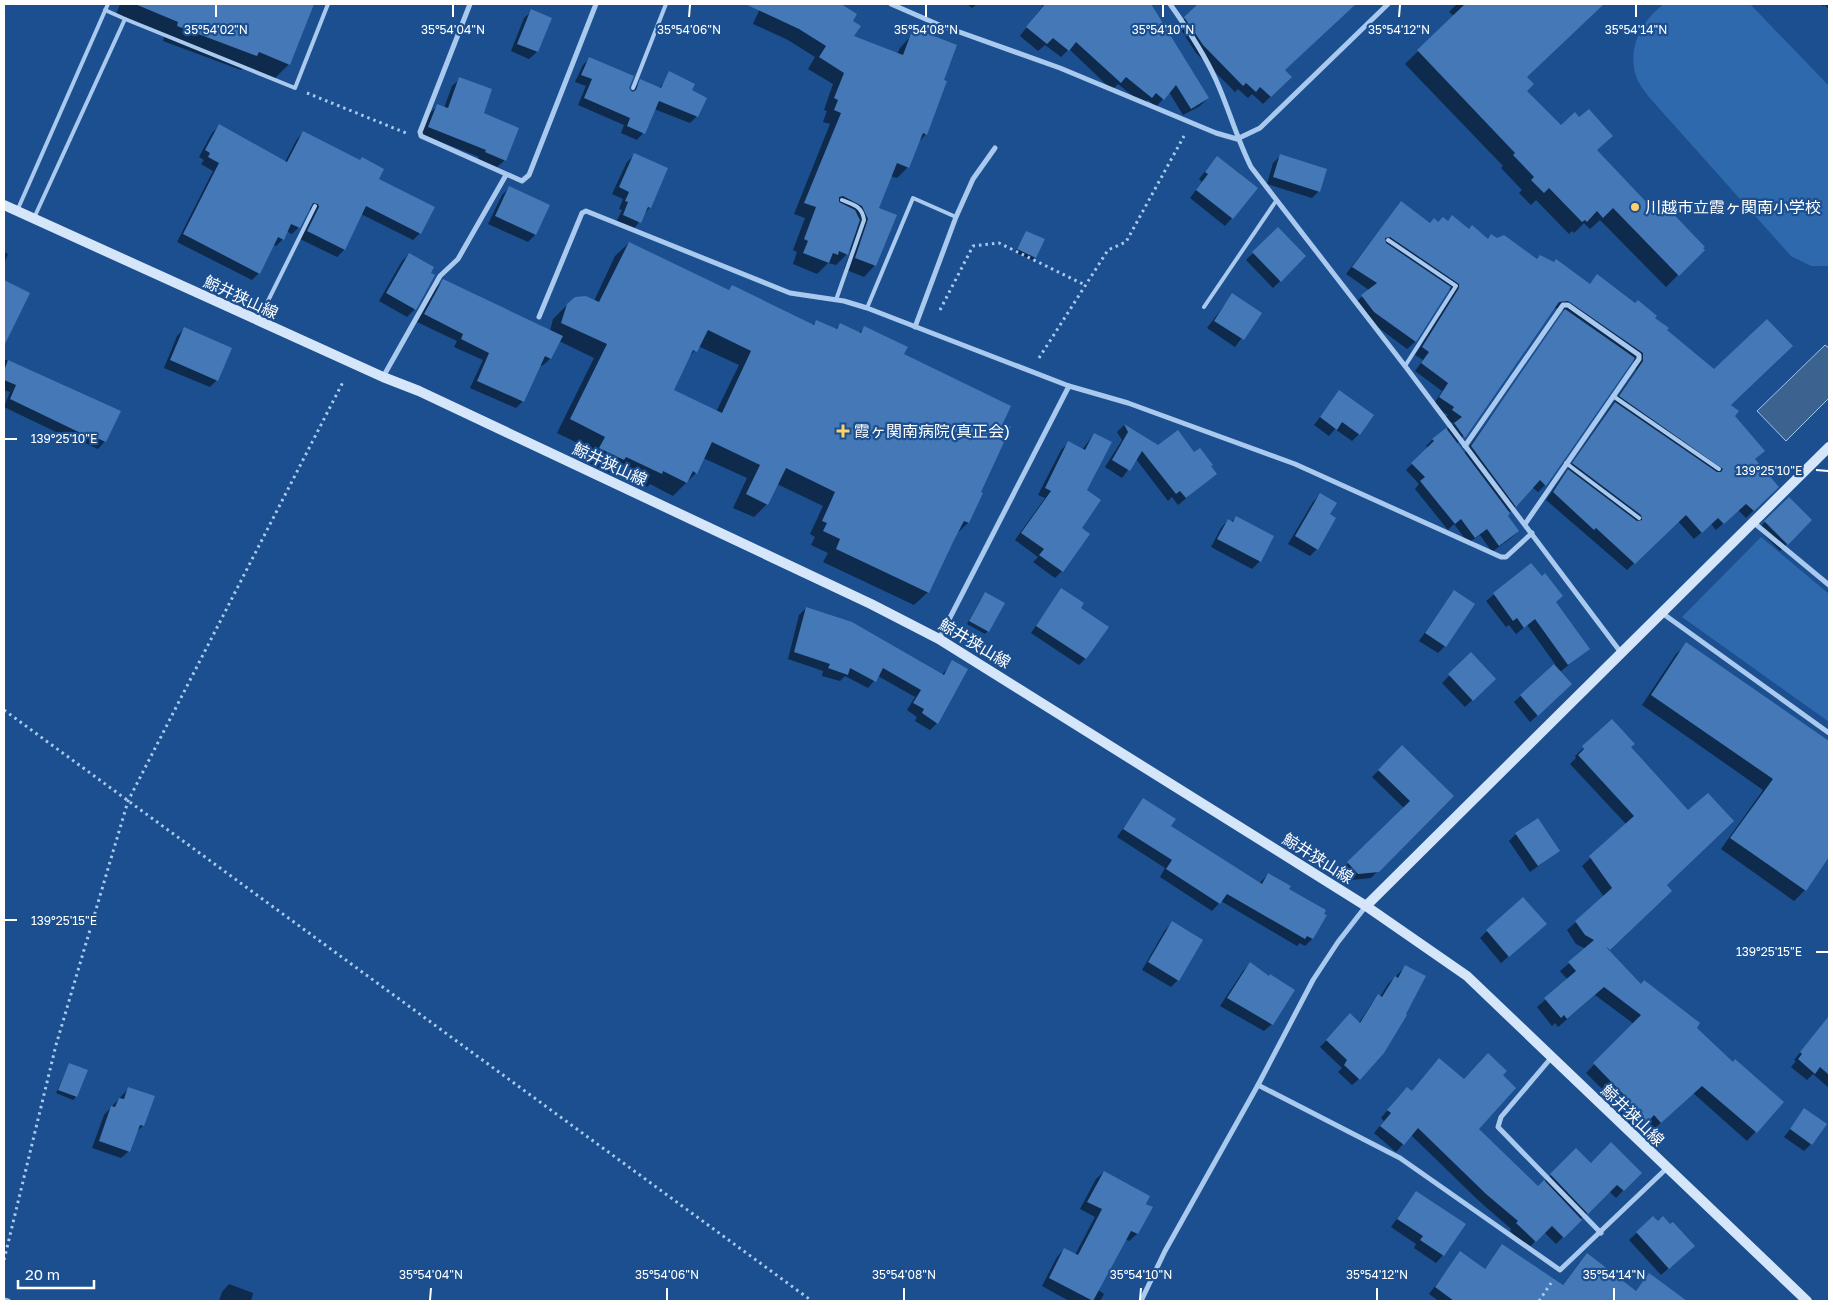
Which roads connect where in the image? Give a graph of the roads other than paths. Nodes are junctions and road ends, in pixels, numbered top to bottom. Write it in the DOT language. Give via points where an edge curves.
graph roads {
  1 [pos="108,4"];
  2 [pos="328,4"];
  3 [pos="470,4"];
  4 [pos="596,4"];
  5 [pos="666,4"];
  6 [pos="891,4"];
  7 [pos="1388,4"];
  8 [pos="1173,5"];
  9 [pos="105,10"];
  10 [pos="125,19"];
  11 [pos="632,88"];
  12 [pos="1237,139"];
  13 [pos="995,148"];
  14 [pos="506,175"];
  15 [pos="842,200"];
  16 [pos="1276,201"];
  17 [pos="4,205"];
  18 [pos="315,206"];
  19 [pos="18,211"];
  20 [pos="956,217"];
  21 [pos="34,218"];
  22 [pos="1388,240"];
  23 [pos="836,300"];
  24 [pos="1204,307"];
  25 [pos="867,308"];
  26 [pos="539,316"];
  27 [pos="258,321"];
  28 [pos="915,327"];
  29 [pos="1406,366"];
  30 [pos="383,377"];
  31 [pos="1069,386"];
  32 [pos="1613,396"];
  33 [pos="1465,446"];
  34 [pos="1829,447"];
  35 [pos="1566,463"];
  36 [pos="1719,469"];
  37 [pos="1639,518"];
  38 [pos="1753,522"];
  39 [pos="1524,524"];
  40 [pos="1532,533"];
  41 [pos="1829,585"];
  42 [pos="1661,613"];
  43 [pos="939,638"];
  44 [pos="1622,654"];
  45 [pos="1829,733"];
  46 [pos="1366,906"];
  47 [pos="1551,1058"];
  48 [pos="1258,1085"];
  49 [pos="1667,1168"];
  50 [pos="1601,1233"];
  51 [pos="4,1300"];
  52 [pos="8,1301"];
  53 [pos="1141,1301"];
  54 [pos="1807,1301"];
  1 -- 9 [label="lane"];
  2 -- 10 [label="lane" via="295,88"];
  3 -- 14 [label="street" via="420,132 421,136"];
  4 -- 14 [label="street" via="529,175 522,181"];
  5 -- 11 [label="lane"];
  6 -- 12 [label="street"];
  7 -- 12 [label="street" via="1260,128"];
  8 -- 12 [label="street" via="1212,71"];
  9 -- 10 [label="lane"];
  9 -- 19 [label="lane"];
  10 -- 21 [label="lane"];
  12 -- 16 [label="street" via="1251,167"];
  13 -- 20 [label="street" via="973,179"];
  14 -- 30 [label="street" via="458,259 440,276"];
  15 -- 23 [label="lane" via="859,207 864,220"];
  16 -- 24 [label="lane"];
  16 -- 29 [label="street"];
  17 -- 19 [label="main road, 鯨井狭山線"];
  18 -- 27 [label="lane"];
  19 -- 21 [label="main road, 鯨井狭山線"];
  20 -- 25 [label="lane" via="913,198"];
  20 -- 28 [label="street"];
  21 -- 27 [label="main road, 鯨井狭山線"];
  22 -- 29 [label="lane" via="1456,286"];
  23 -- 25 [label="street"];
  23 -- 26 [label="street" via="790,293 586,211 582,213"];
  25 -- 28 [label="street"];
  27 -- 30 [label="main road, 鯨井狭山線"];
  28 -- 31 [label="street"];
  29 -- 33 [label="street"];
  30 -- 43 [label="main road, 鯨井狭山線"];
  31 -- 40 [label="street" via="1128,403 1295,464 1501,556 1506,557"];
  31 -- 43 [label="street"];
  32 -- 33 [label="street" via="1639,355 1568,305 1563,305"];
  32 -- 35 [label="street"];
  32 -- 36 [label="lane"];
  33 -- 39 [label="street"];
  34 -- 38 [label="main road"];
  35 -- 37 [label="lane"];
  35 -- 39 [label="street"];
  38 -- 41 [label="street"];
  38 -- 42 [label="main road"];
  39 -- 40 [label="street"];
  40 -- 44 [label="street"];
  42 -- 44 [label="main road"];
  42 -- 45 [label="street"];
  43 -- 46 [label="main road, 鯨井狭山線"];
  44 -- 46 [label="main road"];
  46 -- 47 [label="main road, 鯨井狭山線" via="1467,976"];
  46 -- 48 [label="street" via="1312,980"];
  47 -- 49 [label="main road, 鯨井狭山線"];
  47 -- 50 [label="street" via="1501,1117 1498,1127"];
  48 -- 50 [label="street" via="1400,1158 1560,1270"];
  48 -- 53 [label="street" via="1165,1251"];
  49 -- 50 [label="street"];
  49 -- 54 [label="main road, 鯨井狭山線"];
  51 -- 52 [label="street"];
}
